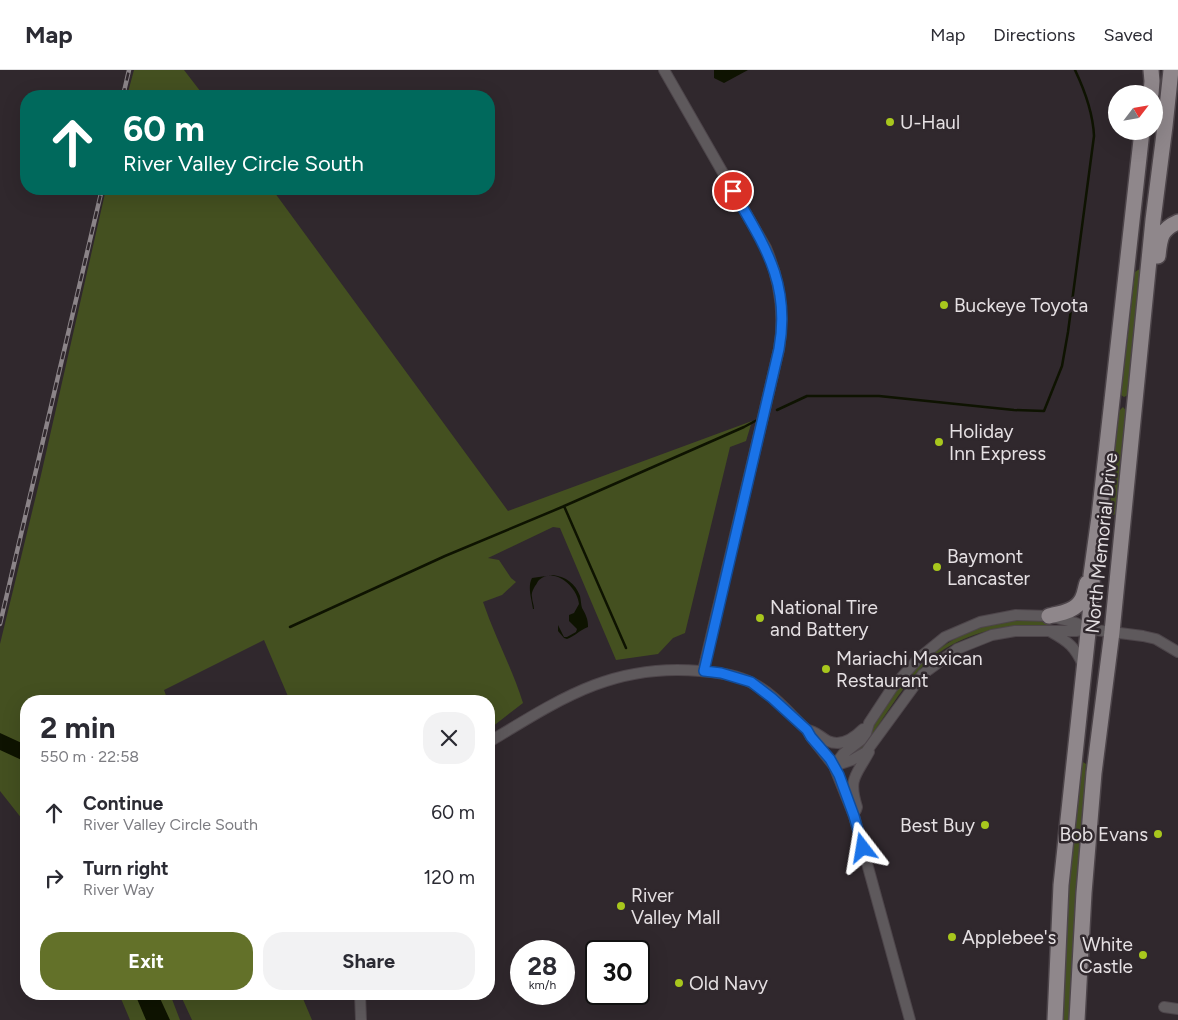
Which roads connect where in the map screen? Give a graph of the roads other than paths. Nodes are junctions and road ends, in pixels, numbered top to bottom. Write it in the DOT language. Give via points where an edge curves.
graph roads {
  1 [pos="664,70"];
  2 [pos="1149,70"];
  3 [pos="1171,70"];
  4 [pos="1147,85"];
  5 [pos="1152,85"];
  6 [pos="1141,140"];
  7 [pos="1149,140"];
  8 [pos="1153,220"];
  9 [pos="1178,222"];
  10 [pos="1138,373"];
  11 [pos="1091,575"];
  12 [pos="1049,616"];
  13 [pos="1088,629"];
  14 [pos="1050,632"];
  15 [pos="1112,632"];
  16 [pos="1178,652"];
  17 [pos="1084,668"];
  18 [pos="704,671"];
  19 [pos="869,723"];
  20 [pos="807,730"];
  21 [pos="495,738"];
  22 [pos="872,745"];
  23 [pos="834,766"];
  24 [pos="854,816"];
  25 [pos="360,1000"];
  26 [pos="1164,1007"];
  27 [pos="1178,1008"];
  28 [pos="361,1020"];
  29 [pos="910,1020"];
  30 [pos="1055,1020"];
  31 [pos="1077,1020"];
  1 -- 18 [label="street" via="766,248 775,269 782,306 779,349"];
  2 -- 4 [label="main road"];
  2 -- 5 [label="main road"];
  3 -- 8 [label="main road, North Memorial Drive"];
  6 -- 11 [label="main road, North Memorial Drive"];
  7 -- 8 [label="main road" via="1143,206"];
  8 -- 10 [label="main road, North Memorial Drive"];
  9 -- 10 [label="main road" via="1166,229 1160,240 1149,335"];
  10 -- 15 [label="main road, North Memorial Drive"];
  11 -- 12 [label="main road, North Memorial Drive" via="1077,605"];
  11 -- 13 [label="main road, North Memorial Drive"];
  12 -- 13 [label="street"];
  12 -- 19 [label="street" via="998,618 945,637 903,674"];
  13 -- 14 [label="street"];
  13 -- 15 [label="street"];
  13 -- 17 [label="main road, North Memorial Drive"];
  14 -- 17 [label="street" via="1071,644"];
  14 -- 22 [label="street" via="1004,633 969,643 948,654 923,674"];
  15 -- 16 [label="street" via="1162,642"];
  15 -- 31 [label="main road, North Memorial Drive" via="1094,773"];
  17 -- 30 [label="main road, North Memorial Drive" via="1061,885"];
  18 -- 20 [label="street" via="751,682"];
  18 -- 21 [label="street" via="667,669 615,678 558,701"];
  19 -- 20 [label="street" via="857,735 841,743 828,741"];
  19 -- 23 [label="street" via="861,740 842,754"];
  20 -- 23 [label="street"];
  22 -- 23 [label="street" via="859,757"];
  22 -- 24 [label="street" via="852,783 857,807"];
  23 -- 24 [label="street"];
  24 -- 29 [label="street"];
  25 -- 28 [label="street"];
  26 -- 27 [label="street"];
}
